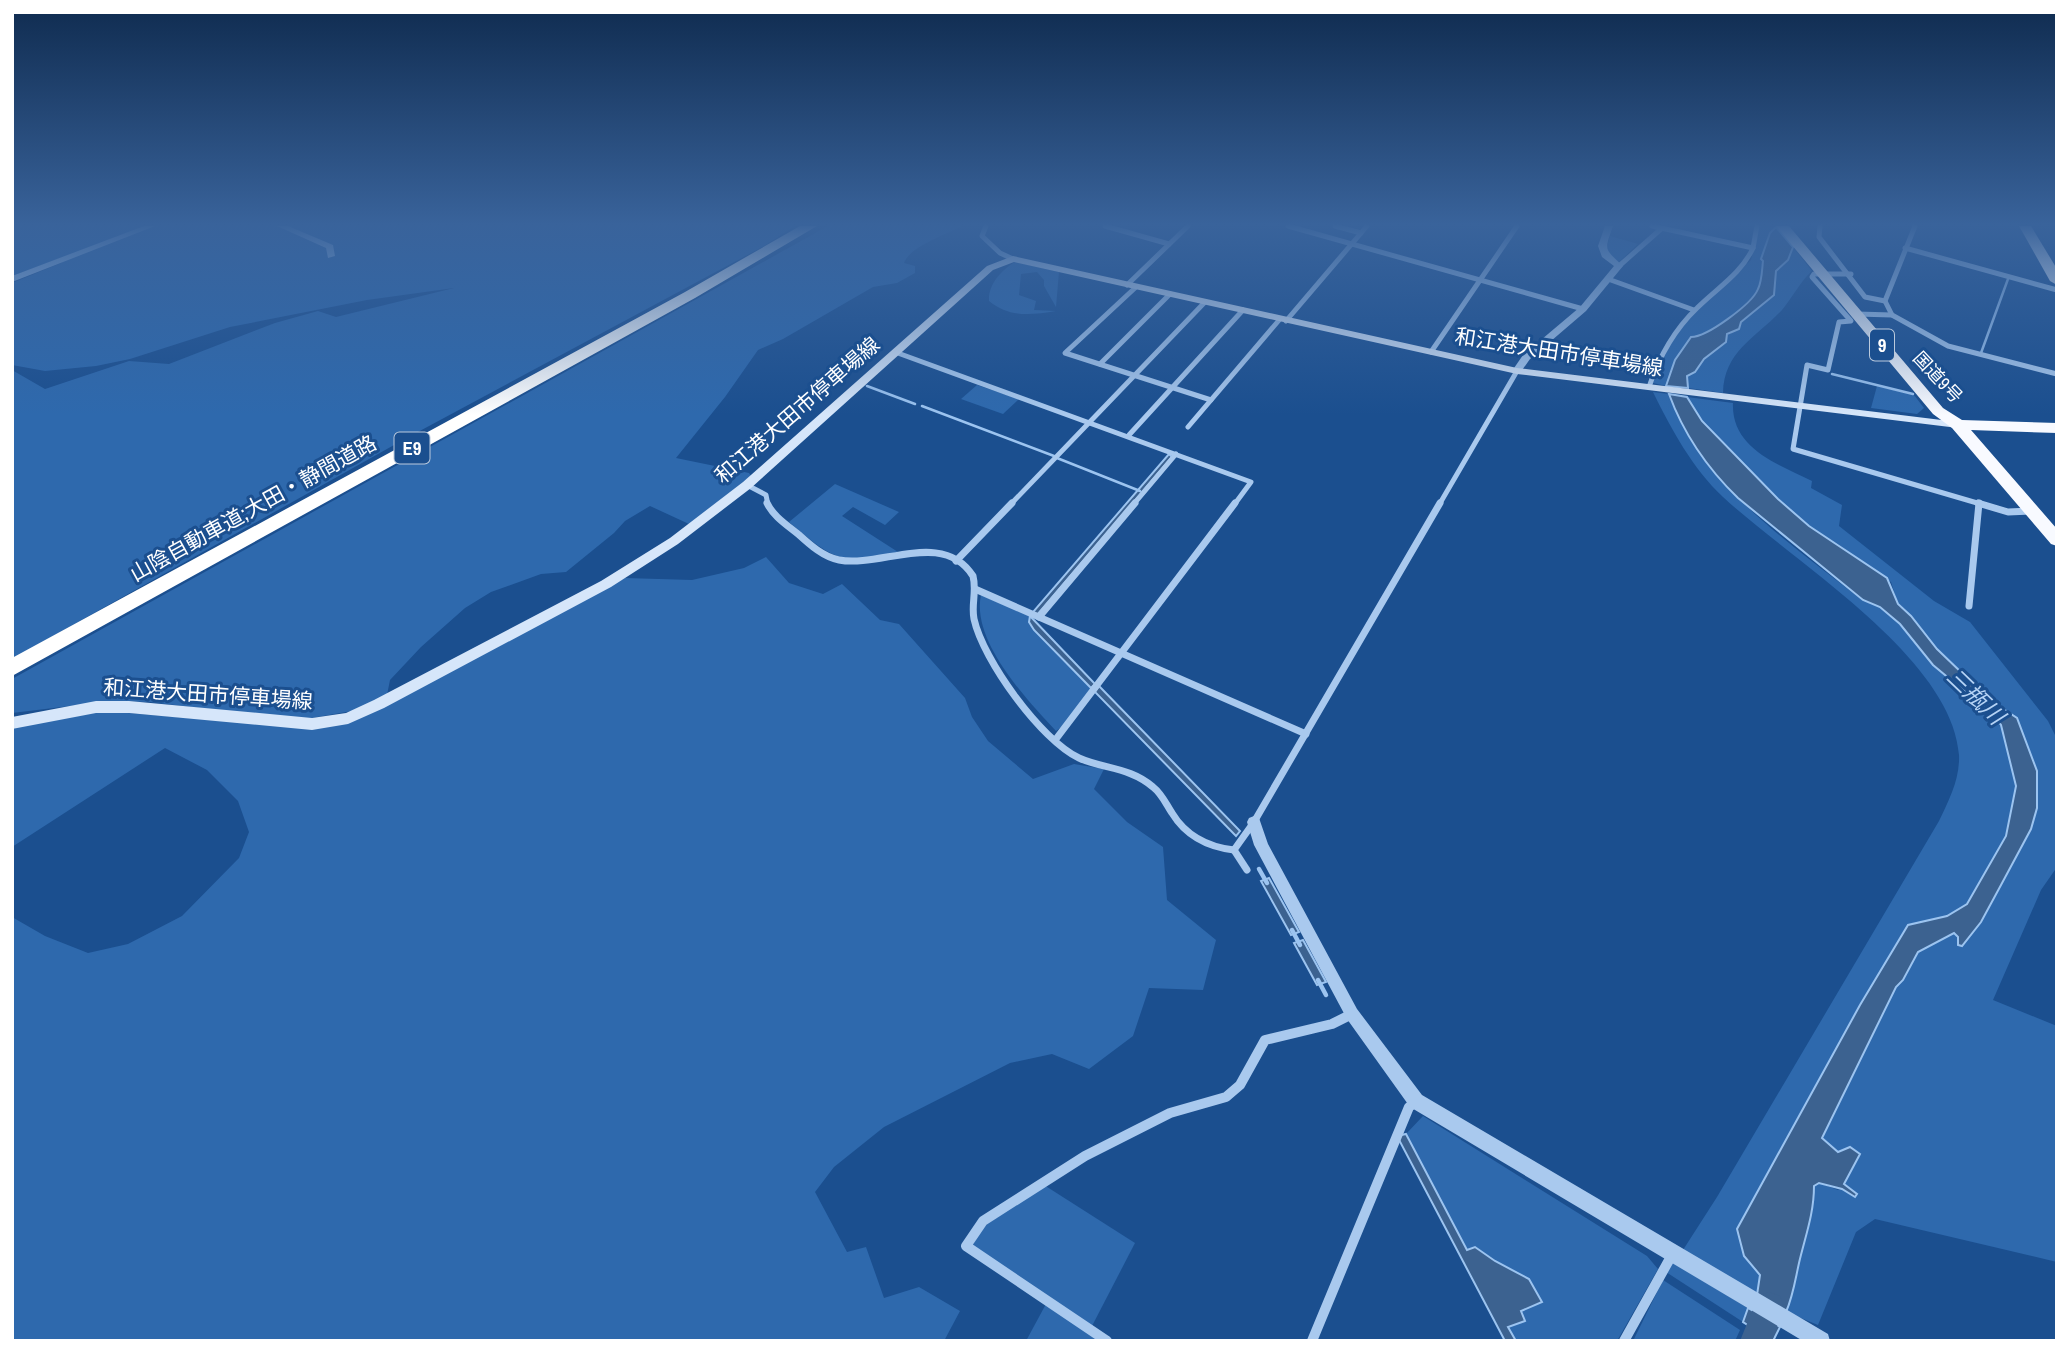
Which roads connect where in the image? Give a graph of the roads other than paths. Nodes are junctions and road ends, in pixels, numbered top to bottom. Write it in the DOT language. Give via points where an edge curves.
graph roads {
  1 [pos="700,289"];
  2 [pos="966,289"];
  3 [pos="1128,289"];
  4 [pos="1146,289"];
  5 [pos="1311,289"];
  6 [pos="1474,289"];
  7 [pos="1512,289"];
  8 [pos="1600,289"];
  9 [pos="1636,289"];
  10 [pos="1718,289"];
  11 [pos="1823,289"];
  12 [pos="1841,289"];
  13 [pos="1860,289"];
  14 [pos="1889,289"];
  15 [pos="1170,294"];
  16 [pos="1885,301"];
  17 [pos="1205,302"];
  18 [pos="1583,309"];
  19 [pos="1243,310"];
  20 [pos="1694,310"];
  21 [pos="1862,314"];
  22 [pos="1892,314"];
  23 [pos="1283,320"];
  24 [pos="895,352"];
  25 [pos="1431,352"];
  26 [pos="1100,364"];
  27 [pos="1517,370"];
  28 [pos="1137,374"];
  29 [pos="2057,374"];
  30 [pos="1174,387"];
  31 [pos="1653,388"];
  32 [pos="1211,400"];
  33 [pos="1800,407"];
  34 [pos="1088,423"];
  35 [pos="1958,425"];
  36 [pos="1188,427"];
  37 [pos="2057,428"];
  38 [pos="1129,435"];
  39 [pos="1176,454"];
  40 [pos="747,485"];
  41 [pos="1979,503"];
  42 [pos="2032,511"];
  43 [pos="2053,532"];
  44 [pos="956,561"];
  45 [pos="975,589"];
  46 [pos="1969,606"];
  47 [pos="1039,617"];
  48 [pos="1121,653"];
  49 [pos="12,668"];
  50 [pos="12,723"];
  51 [pos="1306,734"];
  52 [pos="1056,739"];
  53 [pos="1254,822"];
  54 [pos="1234,850"];
  55 [pos="1247,870"];
  56 [pos="1349,1016"];
  57 [pos="1416,1101"];
  58 [pos="1674,1253"];
  59 [pos="1107,1341"];
  60 [pos="1312,1341"];
  61 [pos="1624,1341"];
  62 [pos="1821,1341"];
  1 -- 49 [label="highway, 山陰自動車道;大田・静間道路 / E9"];
  2 -- 24 [label="main road, 和江港大田市停車場線"];
  3 -- 26 [label="street" via="1065,353"];
  4 -- 15 [label="main road, 和江港大田市停車場線"];
  5 -- 23 [label="street"];
  6 -- 25 [label="street"];
  7 -- 18 [label="street"];
  8 -- 18 [label="street"];
  9 -- 20 [label="street"];
  10 -- 20 [label="street"];
  11 -- 33 [label="street" via="1851,321 1839,322 1828,370 1808,365"];
  12 -- 21 [label="highway, 国道9号 / 9"];
  13 -- 16 [label="street" via="1865,297"];
  14 -- 16 [label="street"];
  15 -- 17 [label="main road, 和江港大田市停車場線"];
  15 -- 26 [label="street"];
  16 -- 22 [label="street"];
  17 -- 19 [label="main road, 和江港大田市停車場線"];
  17 -- 28 [label="street"];
  18 -- 27 [label="street"];
  19 -- 23 [label="main road, 和江港大田市停車場線"];
  19 -- 30 [label="street"];
  20 -- 31 [label="street" via="1665,346"];
  21 -- 22 [label="street"];
  21 -- 35 [label="highway, 国道9号 / 9" via="1938,411"];
  22 -- 29 [label="street" via="1948,346"];
  23 -- 25 [label="main road, 和江港大田市停車場線"];
  23 -- 32 [label="street"];
  24 -- 34 [label="street"];
  24 -- 40 [label="main road, 和江港大田市停車場線"];
  25 -- 27 [label="main road, 和江港大田市停車場線"];
  26 -- 28 [label="street"];
  27 -- 31 [label="main road, 和江港大田市停車場線"];
  27 -- 51 [label="street"];
  28 -- 30 [label="street"];
  28 -- 34 [label="street"];
  30 -- 32 [label="street"];
  30 -- 38 [label="street"];
  31 -- 33 [label="main road, 和江港大田市停車場線"];
  32 -- 36 [label="street"];
  33 -- 35 [label="main road, 和江港大田市停車場線"];
  33 -- 41 [label="street" via="1793,449"];
  34 -- 39 [label="street"];
  34 -- 44 [label="street"];
  35 -- 37 [label="highway"];
  35 -- 42 [label="highway, 国道9号 / 9"];
  39 -- 47 [label="street"];
  39 -- 48 [label="street" via="1251,482"];
  40 -- 44 [label="street" via="766,495 774,514 838,560 881,560 923,552"];
  40 -- 50 [label="main road, 和江港大田市停車場線" via="674,541 606,584 348,718 312,724 96,707"];
  41 -- 42 [label="street" via="2008,512"];
  41 -- 46 [label="street"];
  42 -- 43 [label="highway, 国道9号 / 9"];
  44 -- 45 [label="street" via="973,575"];
  45 -- 47 [label="street"];
  45 -- 52 [label="street" via="972,616 1000,677"];
  47 -- 48 [label="street"];
  48 -- 51 [label="street"];
  48 -- 52 [label="street"];
  51 -- 53 [label="street"];
  52 -- 54 [label="street" via="1079,758 1130,773 1152,786 1197,840"];
  53 -- 54 [label="street"];
  53 -- 56 [label="street" via="1261,845"];
  54 -- 55 [label="street"];
  56 -- 57 [label="street"];
  56 -- 59 [label="street" via="1265,1040 1240,1085 1226,1097 1170,1113 1084,1156 983,1221 966,1246"];
  57 -- 58 [label="street"];
  57 -- 60 [label="street" via="1409,1107"];
  58 -- 61 [label="street"];
  58 -- 62 [label="street"];
}
